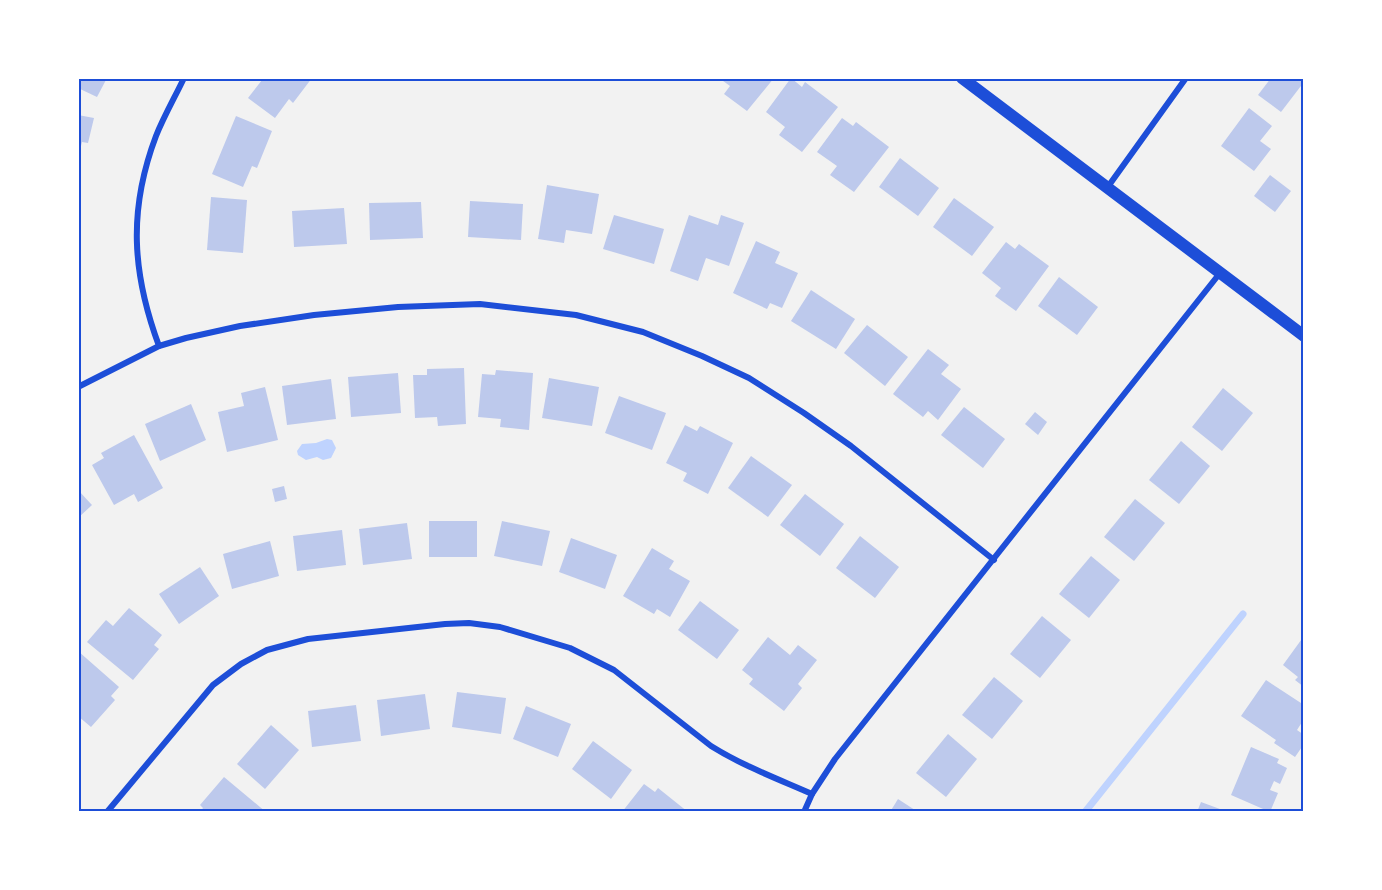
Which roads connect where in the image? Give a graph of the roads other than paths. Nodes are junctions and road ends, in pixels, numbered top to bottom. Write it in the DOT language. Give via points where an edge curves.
graph roads {
  1 [pos="184,78"];
  2 [pos="962,78"];
  3 [pos="1186,78"];
  4 [pos="1107,188"];
  5 [pos="1220,273"];
  6 [pos="1304,336"];
  7 [pos="159,346"];
  8 [pos="78,387"];
  9 [pos="994,560"];
  10 [pos="812,794"];
  11 [pos="106,812"];
  12 [pos="804,812"];
  1 -- 7 [label="street" via="146,165 136,230 140,282"];
  2 -- 4 [label="main road"];
  3 -- 4 [label="street"];
  4 -- 5 [label="main road"];
  5 -- 6 [label="main road"];
  5 -- 9 [label="street"];
  7 -- 8 [label="street"];
  7 -- 9 [label="street" via="240,326 314,315 468,304 576,315 643,332 749,378 804,413"];
  9 -- 10 [label="street" via="835,759"];
  10 -- 11 [label="street" via="725,755 593,658 500,627 453,624 308,639 267,650 241,664 213,685"];
  10 -- 12 [label="street"];
}
